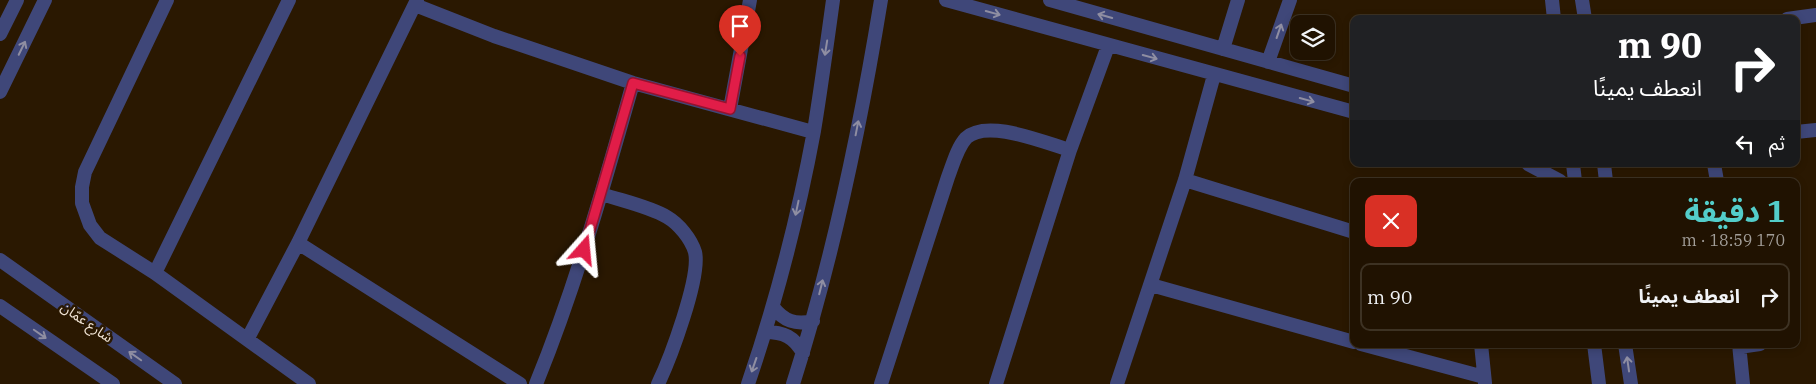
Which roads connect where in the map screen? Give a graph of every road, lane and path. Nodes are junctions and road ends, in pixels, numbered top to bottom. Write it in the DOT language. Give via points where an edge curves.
graph roads {
  1 [pos="17,0"];
  2 [pos="45,0"];
  3 [pos="167,0"];
  4 [pos="289,0"];
  5 [pos="750,0"];
  6 [pos="833,0"];
  7 [pos="946,0"];
  8 [pos="1050,0"];
  9 [pos="1238,0"];
  10 [pos="1290,0"];
  11 [pos="1552,0"];
  12 [pos="1582,0"];
  13 [pos="883,2"];
  14 [pos="416,3"];
  15 [pos="1554,15"];
  16 [pos="1584,15"];
  17 [pos="1816,15"];
  18 [pos="1800,17"];
  19 [pos="0,34"];
  20 [pos="1108,46"];
  21 [pos="1223,49"];
  22 [pos="1268,62"];
  23 [pos="1214,74"];
  24 [pos="633,83"];
  25 [pos="1350,85"];
  26 [pos="0,92"];
  27 [pos="730,109"];
  28 [pos="1350,111"];
  29 [pos="1816,130"];
  30 [pos="814,132"];
  31 [pos="1800,132"];
  32 [pos="1070,150"];
  33 [pos="1534,167"];
  34 [pos="1554,178"];
  35 [pos="1184,180"];
  36 [pos="602,194"];
  37 [pos="1350,231"];
  38 [pos="298,243"];
  39 [pos="0,260"];
  40 [pos="155,273"];
  41 [pos="1151,285"];
  42 [pos="0,306"];
  43 [pos="773,307"];
  44 [pos="813,321"];
  45 [pos="765,332"];
  46 [pos="248,338"];
  47 [pos="1350,341"];
  48 [pos="1375,348"];
  49 [pos="1481,348"];
  50 [pos="1594,348"];
  51 [pos="1626,348"];
  52 [pos="1739,348"];
  53 [pos="803,353"];
  54 [pos="1484,380"];
  55 [pos="999,383"];
  56 [pos="113,384"];
  57 [pos="175,384"];
  58 [pos="309,384"];
  59 [pos="520,384"];
  60 [pos="536,384"];
  61 [pos="658,384"];
  62 [pos="748,384"];
  63 [pos="793,384"];
  64 [pos="881,384"];
  65 [pos="1117,384"];
  66 [pos="1599,384"];
  67 [pos="1631,384"];
  68 [pos="1743,384"];
  1 -- 19 [label="street"];
  26 -- 2 [label="street, one-way"];
  3 -- 40 [label="street" via="85,172 82,187 85,214 100,238"];
  4 -- 40 [label="street"];
  5 -- 27 [label="street"];
  6 -- 30 [label="street, one-way"];
  7 -- 20 [label="street, one-way"];
  21 -- 8 [label="street, one-way"];
  9 -- 21 [label="street"];
  22 -- 10 [label="street, one-way"];
  11 -- 15 [label="street"];
  12 -- 16 [label="street"];
  44 -- 13 [label="street, one-way" via="843,199"];
  14 -- 24 [label="street" via="494,36"];
  14 -- 38 [label="street"];
  17 -- 18 [label="street"];
  20 -- 23 [label="street, one-way"];
  20 -- 32 [label="street"];
  21 -- 22 [label="street"];
  22 -- 25 [label="street"];
  23 -- 28 [label="street, one-way"];
  23 -- 35 [label="street"];
  24 -- 27 [label="street"];
  24 -- 36 [label="street"];
  27 -- 30 [label="street"];
  29 -- 31 [label="street"];
  30 -- 43 [label="street, one-way"];
  32 -- 55 [label="street"];
  32 -- 64 [label="street" via="997,129 982,130 967,138 948,177"];
  33 -- 34 [label="street"];
  35 -- 37 [label="street"];
  35 -- 41 [label="street"];
  36 -- 60 [label="street" via="561,324"];
  36 -- 61 [label="street" via="667,217 685,234 695,253 696,270 690,294"];
  38 -- 46 [label="street"];
  38 -- 59 [label="street"];
  57 -- 39 [label="street, شارع عمّان, one-way"];
  40 -- 46 [label="street"];
  41 -- 47 [label="street"];
  41 -- 65 [label="street"];
  42 -- 56 [label="street, one-way"];
  43 -- 44 [label="street" via="790,322"];
  43 -- 45 [label="street"];
  44 -- 53 [label="street"];
  45 -- 53 [label="street" via="788,336"];
  45 -- 62 [label="street, one-way"];
  46 -- 58 [label="street"];
  48 -- 54 [label="street"];
  49 -- 54 [label="street"];
  50 -- 66 [label="street"];
  67 -- 51 [label="street, one-way"];
  52 -- 68 [label="street"];
  53 -- 63 [label="street"];
}
